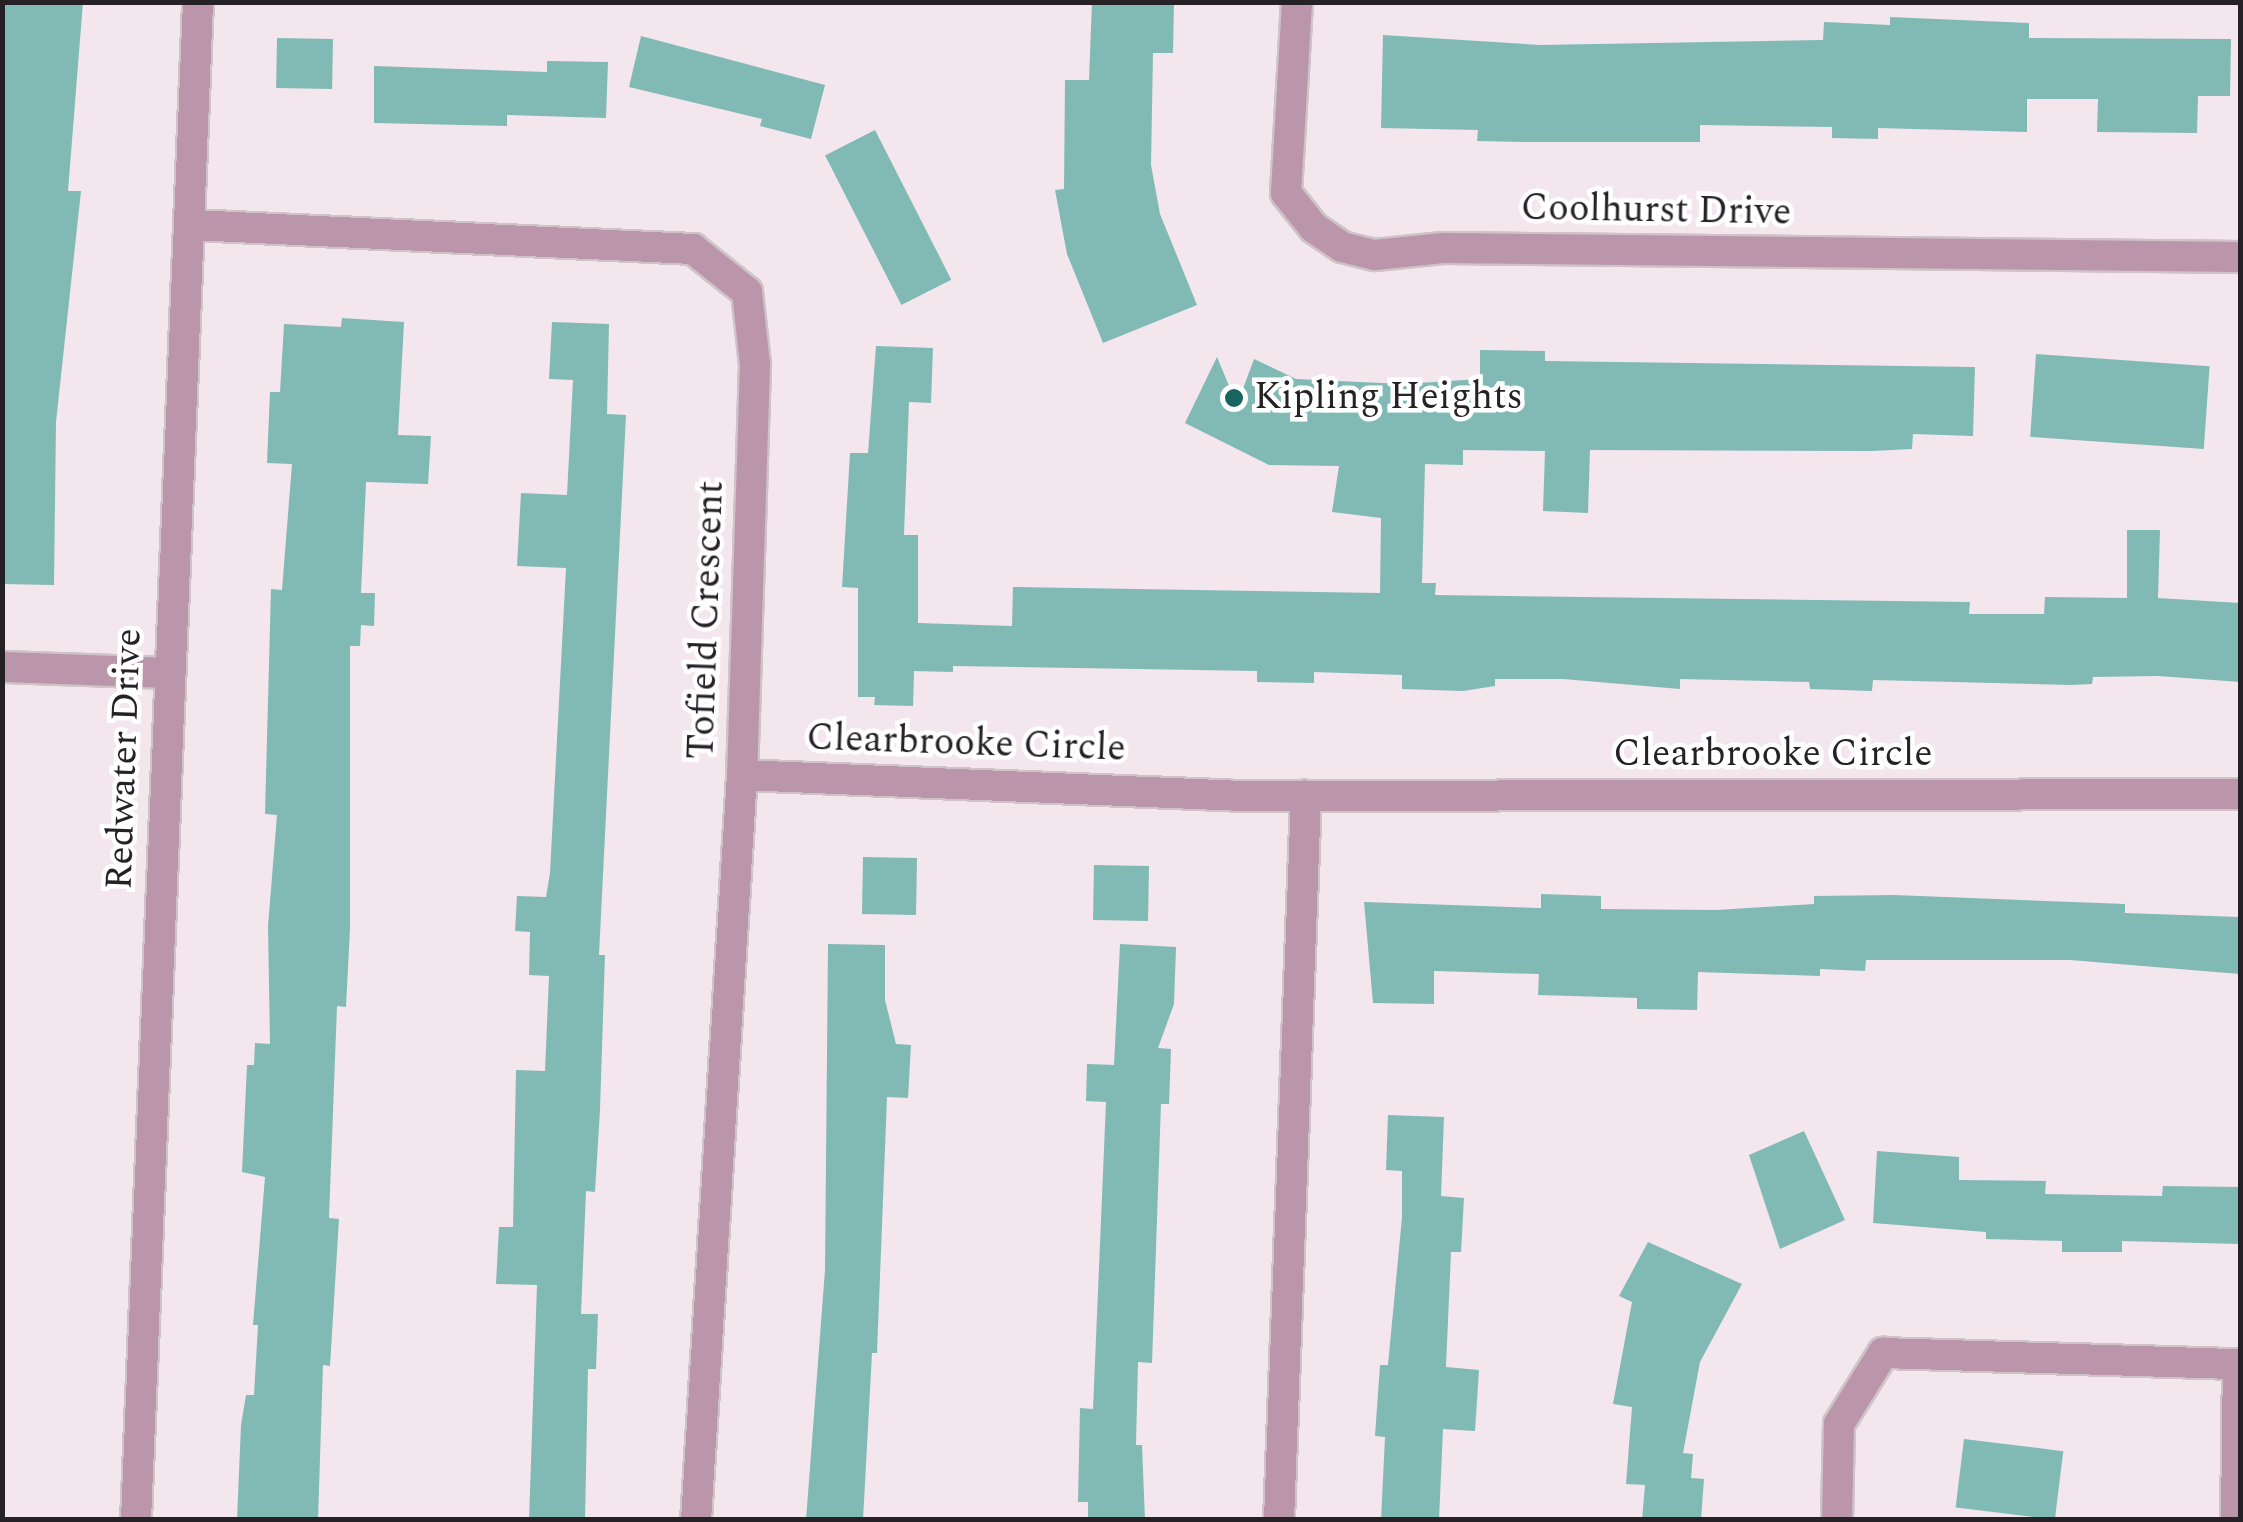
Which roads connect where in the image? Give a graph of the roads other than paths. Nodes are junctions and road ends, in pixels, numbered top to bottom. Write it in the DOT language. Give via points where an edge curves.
graph roads {
  1 [pos="198,2"];
  2 [pos="1297,2"];
  3 [pos="194,225"];
  4 [pos="2240,258"];
  5 [pos="2,668"];
  6 [pos="167,674"];
  7 [pos="742,775"];
  8 [pos="2240,794"];
  9 [pos="1306,796"];
  10 [pos="2239,1364"];
  11 [pos="136,1520"];
  12 [pos="696,1520"];
  13 [pos="1279,1520"];
  14 [pos="1837,1520"];
  15 [pos="2236,1520"];
  1 -- 3 [label="street, Redwater Drive"];
  2 -- 4 [label="street, Coolhurst Drive" via="1286,193 1314,228 1342,246 1375,255 1443,248"];
  3 -- 6 [label="street, Redwater Drive"];
  3 -- 7 [label="street, Tofield Crescent" via="693,249 746,292 755,366"];
  5 -- 6 [label="street"];
  6 -- 11 [label="street, Redwater Drive"];
  7 -- 9 [label="street, Clearbrooke Circle"];
  7 -- 12 [label="street, Tofield Crescent"];
  8 -- 9 [label="street, Clearbrooke Circle"];
  9 -- 13 [label="street"];
  10 -- 14 [label="street" via="1883,1352 1839,1424"];
  10 -- 15 [label="street"];
}
